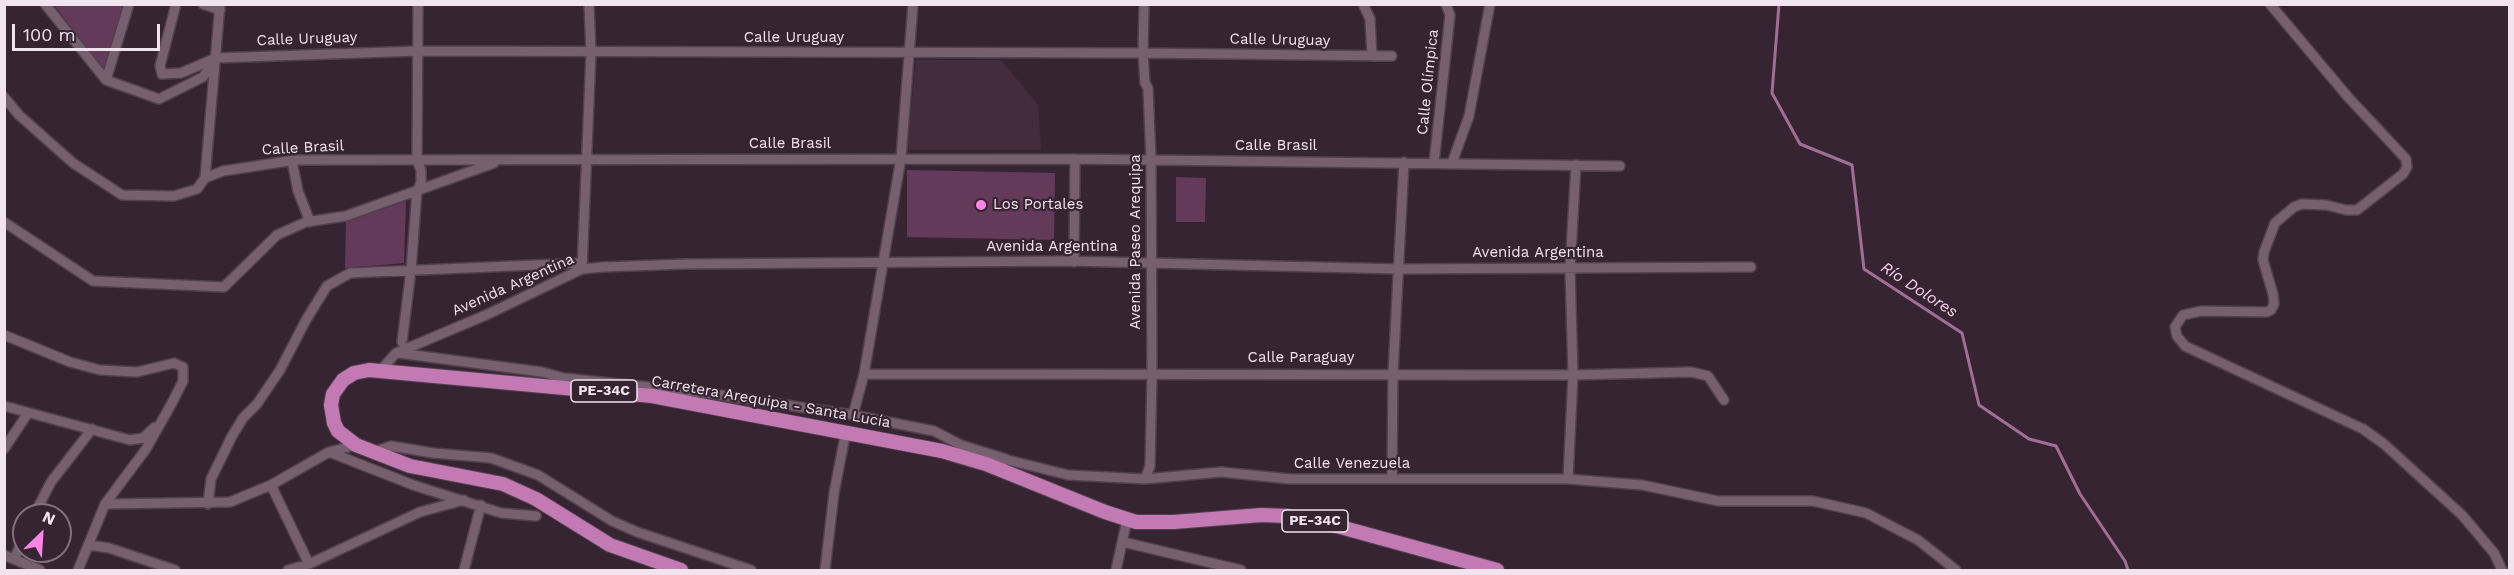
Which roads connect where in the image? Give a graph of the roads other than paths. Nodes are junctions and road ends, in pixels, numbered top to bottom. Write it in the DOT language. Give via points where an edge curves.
graph roads {
  1 [pos="45,4"];
  2 [pos="129,4"];
  3 [pos="176,4"];
  4 [pos="203,4"];
  5 [pos="418,4"];
  6 [pos="589,4"];
  7 [pos="913,4"];
  8 [pos="1144,4"];
  9 [pos="1363,4"];
  10 [pos="1446,4"];
  11 [pos="1490,4"];
  12 [pos="2270,4"];
  13 [pos="220,7"];
  14 [pos="418,51"];
  15 [pos="591,53"];
  16 [pos="910,53"];
  17 [pos="1143,53"];
  18 [pos="1372,56"];
  19 [pos="1392,56"];
  20 [pos="216,58"];
  21 [pos="106,80"];
  22 [pos="4,97"];
  23 [pos="901,158"];
  24 [pos="1075,159"];
  25 [pos="501,160"];
  26 [pos="587,160"];
  27 [pos="1151,160"];
  28 [pos="292,161"];
  29 [pos="417,161"];
  30 [pos="1404,162"];
  31 [pos="1434,163"];
  32 [pos="1452,163"];
  33 [pos="1576,165"];
  34 [pos="1620,166"];
  35 [pos="206,178"];
  36 [pos="417,191"];
  37 [pos="4,222"];
  38 [pos="310,222"];
  39 [pos="1074,261"];
  40 [pos="882,263"];
  41 [pos="1151,264"];
  42 [pos="582,266"];
  43 [pos="1751,267"];
  44 [pos="1570,268"];
  45 [pos="1399,269"];
  46 [pos="411,270"];
  47 [pos="4,335"];
  48 [pos="402,342"];
  49 [pos="396,353"];
  50 [pos="380,371"];
  51 [pos="1393,373"];
  52 [pos="864,374"];
  53 [pos="1152,374"];
  54 [pos="1574,375"];
  55 [pos="1724,400"];
  56 [pos="4,406"];
  57 [pos="28,413"];
  58 [pos="853,416"];
  59 [pos="163,419"];
  60 [pos="92,429"];
  61 [pos="846,431"];
  62 [pos="356,445"];
  63 [pos="4,449"];
  64 [pos="329,452"];
  65 [pos="373,452"];
  66 [pos="1008,460"];
  67 [pos="986,464"];
  68 [pos="1145,479"];
  69 [pos="1392,479"];
  70 [pos="1568,479"];
  71 [pos="271,485"];
  72 [pos="464,500"];
  73 [pos="40,503"];
  74 [pos="105,504"];
  75 [pos="208,504"];
  76 [pos="481,505"];
  77 [pos="536,516"];
  78 [pos="1127,520"];
  79 [pos="1123,542"];
  80 [pos="88,544"];
  81 [pos="23,563"];
  82 [pos="309,564"];
  83 [pos="40,570"];
  84 [pos="78,570"];
  85 [pos="175,570"];
  86 [pos="288,570"];
  87 [pos="464,570"];
  88 [pos="681,570"];
  89 [pos="751,570"];
  90 [pos="825,570"];
  91 [pos="1116,570"];
  92 [pos="1240,570"];
  93 [pos="1497,570"];
  94 [pos="1956,570"];
  95 [pos="2502,570"];
  1 -- 21 [label="street"];
  2 -- 21 [label="street"];
  3 -- 20 [label="street" via="160,66 162,74 181,73"];
  4 -- 13 [label="street"];
  5 -- 14 [label="street"];
  6 -- 15 [label="street"];
  7 -- 16 [label="street"];
  8 -- 17 [label="street, Avenida Paseo Arequipa"];
  9 -- 18 [label="street" via="1370,19"];
  10 -- 31 [label="street, Calle Olímpica" via="1450,15"];
  11 -- 32 [label="street" via="1468,116"];
  12 -- 95 [label="street" via="2348,98 2406,159 2407,167 2357,210 2302,204 2275,223 2263,260 2273,294 2271,310 2183,315 2175,327 2176,336 2185,346 2363,429 2384,444 2462,515 2494,553"];
  13 -- 20 [label="street"];
  14 -- 15 [label="street, Calle Uruguay"];
  14 -- 20 [label="street, Calle Uruguay"];
  14 -- 29 [label="street"];
  15 -- 16 [label="street, Calle Uruguay"];
  15 -- 26 [label="street"];
  16 -- 17 [label="street, Calle Uruguay"];
  16 -- 23 [label="street"];
  17 -- 18 [label="street, Calle Uruguay"];
  17 -- 27 [label="street, Avenida Paseo Arequipa"];
  18 -- 19 [label="street, Calle Uruguay"];
  20 -- 21 [label="street" via="203,77 159,99"];
  20 -- 35 [label="street"];
  22 -- 35 [label="street, Calle Brasil" via="73,163 122,195 174,196 197,189"];
  23 -- 24 [label="street, Calle Brasil"];
  23 -- 26 [label="street, Calle Brasil"];
  23 -- 40 [label="street"];
  24 -- 27 [label="street, Calle Brasil"];
  24 -- 39 [label="street"];
  25 -- 26 [label="street, Calle Brasil"];
  25 -- 29 [label="street, Calle Brasil"];
  25 -- 36 [label="street"];
  26 -- 42 [label="street"];
  27 -- 30 [label="street, Calle Brasil"];
  27 -- 41 [label="street, Avenida Paseo Arequipa"];
  28 -- 29 [label="street, Calle Brasil"];
  28 -- 35 [label="street, Calle Brasil" via="223,171"];
  28 -- 38 [label="street"];
  29 -- 36 [label="street" via="422,183"];
  30 -- 31 [label="street, Calle Brasil"];
  30 -- 45 [label="street"];
  31 -- 32 [label="street, Calle Brasil"];
  32 -- 33 [label="street, Calle Brasil"];
  33 -- 34 [label="street, Calle Brasil"];
  33 -- 44 [label="street"];
  36 -- 38 [label="street" via="346,216"];
  36 -- 46 [label="street"];
  37 -- 38 [label="street" via="93,280 224,287 277,235"];
  39 -- 40 [label="street, Avenida Argentina"];
  39 -- 41 [label="street, Avenida Argentina"];
  40 -- 42 [label="street, Avenida Argentina"];
  40 -- 52 [label="street"];
  41 -- 45 [label="street, Avenida Argentina"];
  41 -- 53 [label="street, Avenida Paseo Arequipa"];
  42 -- 46 [label="street"];
  42 -- 49 [label="street, Avenida Argentina" via="486,315"];
  43 -- 44 [label="street, Avenida Argentina"];
  44 -- 45 [label="street, Avenida Argentina"];
  44 -- 54 [label="street"];
  45 -- 51 [label="street"];
  46 -- 48 [label="street"];
  46 -- 75 [label="street" via="350,273 327,286 280,370 232,436 211,479"];
  47 -- 59 [label="street" via="100,370 137,372 174,363 183,367 183,381"];
  49 -- 50 [label="street, Avenida Argentina"];
  49 -- 58 [label="street"];
  50 -- 61 [label="main road, Carretera Arequipa - Santa Lucía / PE-34C" via="652,396"];
  50 -- 62 [label="main road, Carretera Arequipa - Santa Lucía / PE-34C" via="354,374 343,380 333,394 334,423"];
  51 -- 53 [label="street, Calle Paraguay"];
  51 -- 54 [label="street, Calle Paraguay"];
  51 -- 69 [label="street"];
  52 -- 53 [label="street, Calle Paraguay"];
  52 -- 58 [label="street"];
  53 -- 68 [label="street, Avenida Paseo Arequipa" via="1150,466"];
  54 -- 55 [label="street, Calle Paraguay" via="1702,373"];
  54 -- 70 [label="street"];
  56 -- 57 [label="street"];
  57 -- 60 [label="street"];
  57 -- 63 [label="street"];
  58 -- 66 [label="street" via="934,431 961,445"];
  59 -- 60 [label="street" via="143,438 130,440"];
  59 -- 74 [label="street"];
  60 -- 73 [label="street" via="51,482"];
  61 -- 67 [label="main road, Carretera Arequipa - Santa Lucía / PE-34C"];
  61 -- 90 [label="street"];
  62 -- 64 [label="street"];
  62 -- 65 [label="main road, Carretera Arequipa - Santa Lucía / PE-34C"];
  64 -- 71 [label="street"];
  64 -- 72 [label="street"];
  65 -- 88 [label="main road, Carretera Arequipa - Santa Lucía / PE-34C" via="410,466 503,484 536,499 610,545"];
  65 -- 89 [label="street" via="391,446 491,458 538,475 637,532"];
  66 -- 67 [label="street, Calle Venezuela"];
  66 -- 68 [label="street, Calle Venezuela" via="1068,475"];
  67 -- 78 [label="main road, Carretera Arequipa - Santa Lucía / PE-34C"];
  68 -- 69 [label="street, Calle Venezuela" via="1221,472 1290,479"];
  69 -- 70 [label="street, Calle Venezuela"];
  70 -- 94 [label="street, Calle Venezuela" via="1642,485 1718,501 1813,501 1866,513 1918,540"];
  71 -- 75 [label="street" via="230,502"];
  71 -- 82 [label="street"];
  72 -- 76 [label="street"];
  72 -- 82 [label="street" via="420,512"];
  74 -- 75 [label="street"];
  74 -- 80 [label="street"];
  76 -- 77 [label="street" via="501,513"];
  76 -- 87 [label="street"];
  78 -- 79 [label="street"];
  78 -- 93 [label="main road, Carretera Arequipa - Santa Lucía / PE-34C" via="1287,516"];
  79 -- 91 [label="street"];
  79 -- 92 [label="street"];
  80 -- 84 [label="street"];
  80 -- 85 [label="street"];
  81 -- 83 [label="street"];
  82 -- 86 [label="street"];
}
